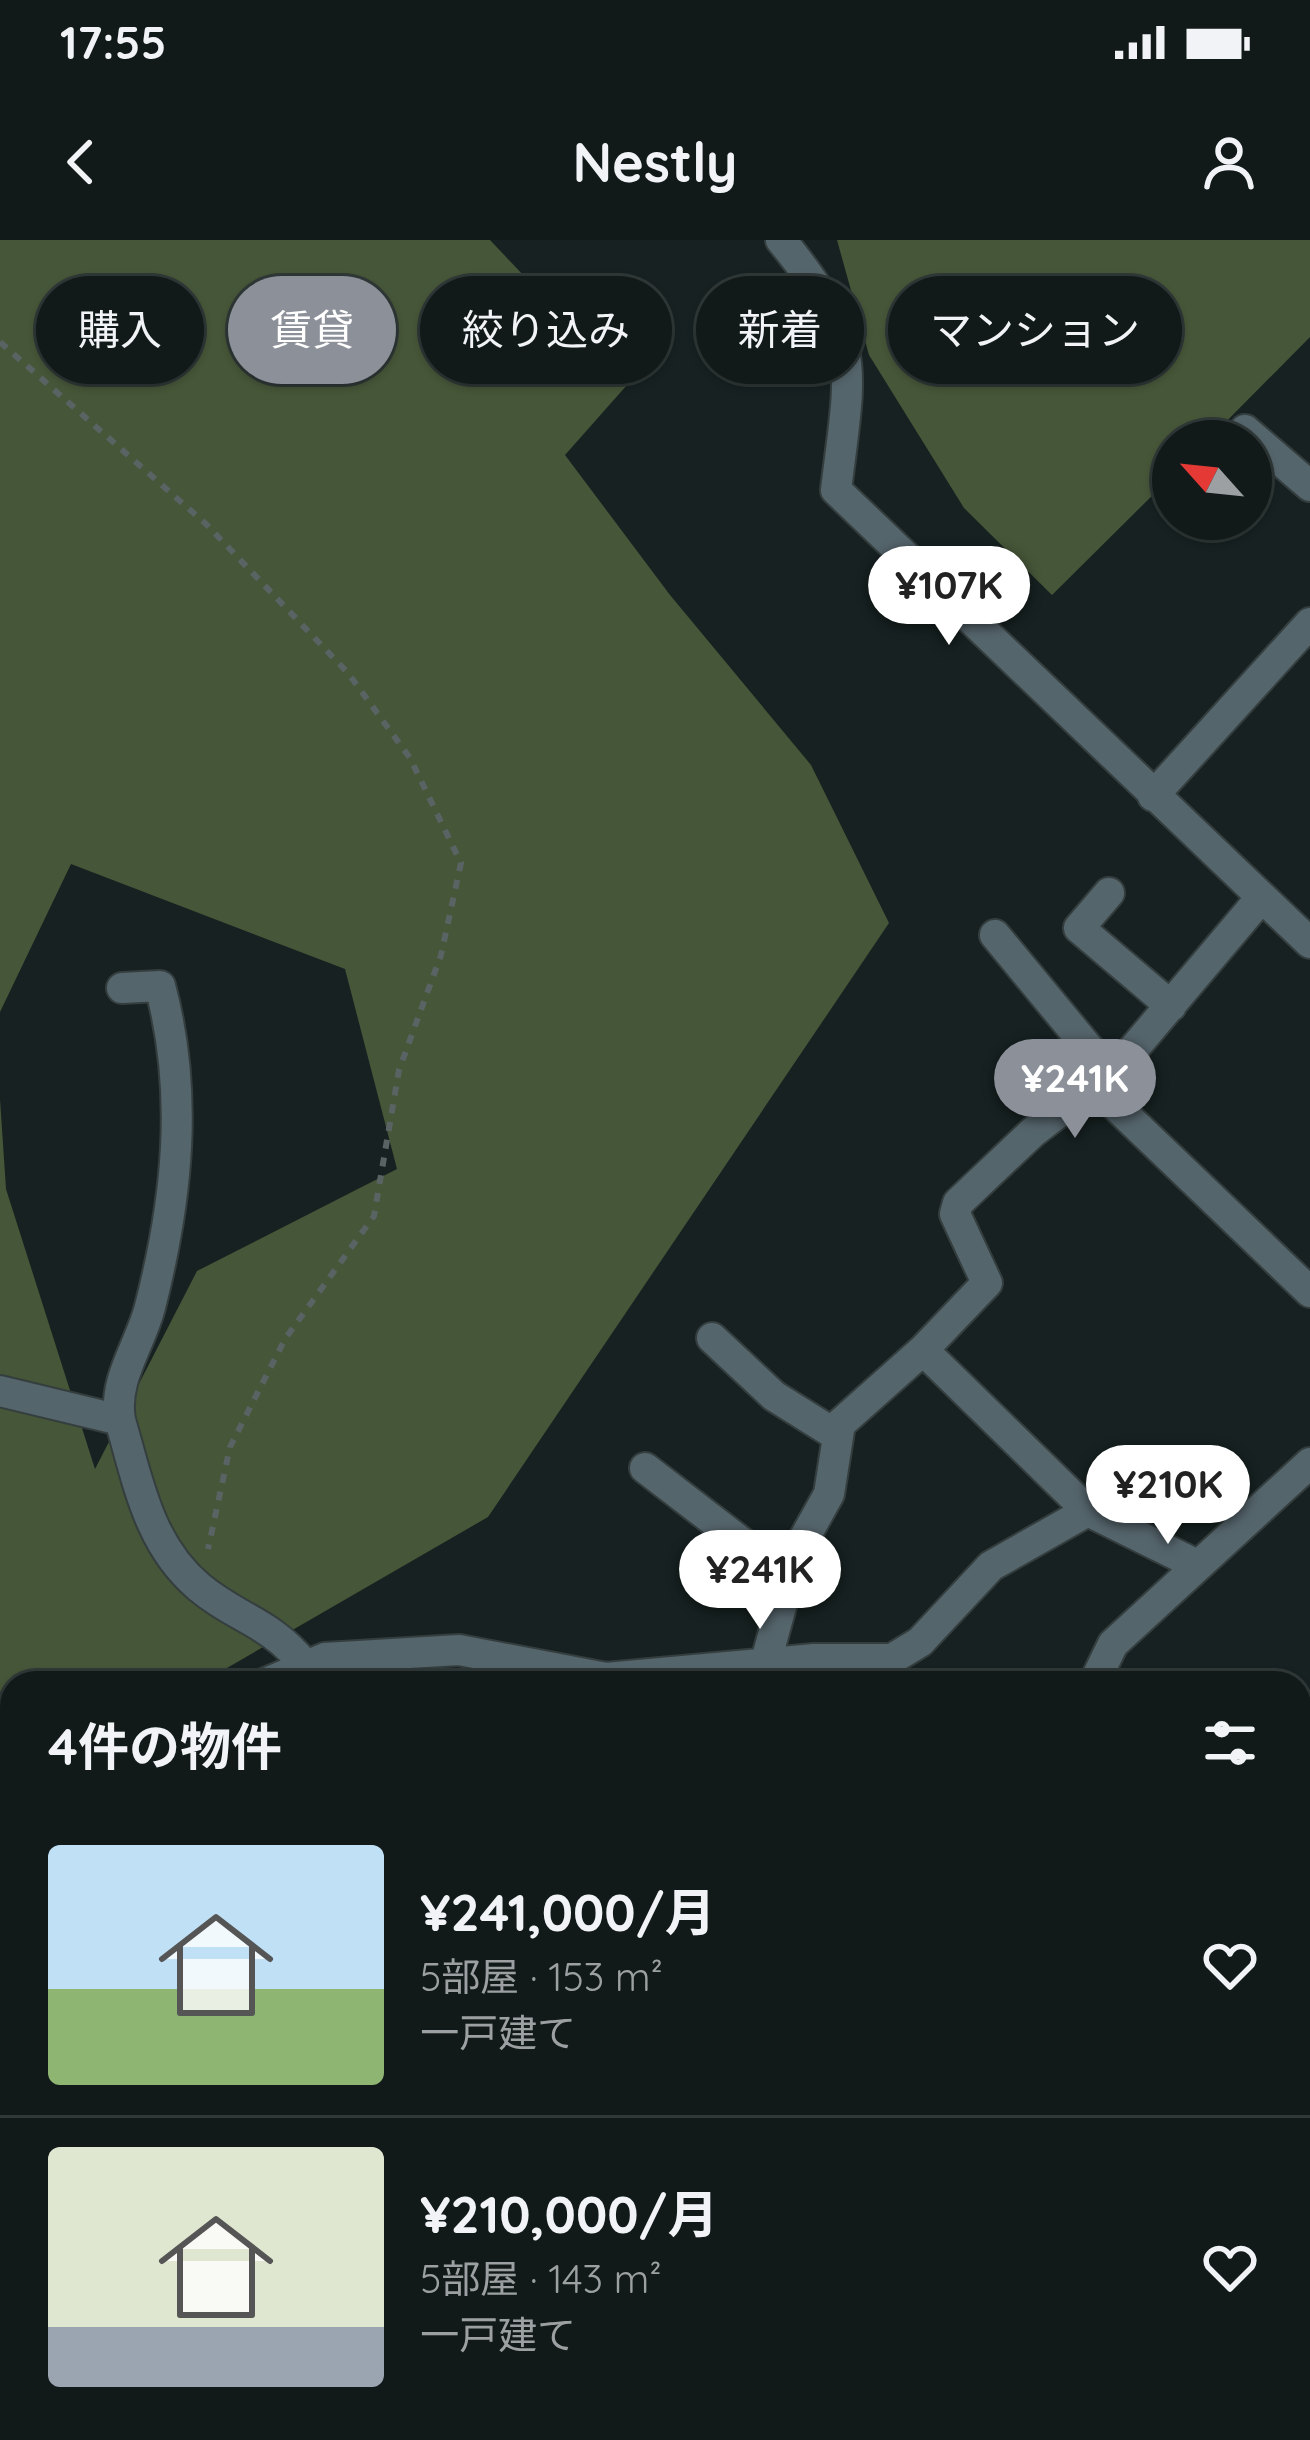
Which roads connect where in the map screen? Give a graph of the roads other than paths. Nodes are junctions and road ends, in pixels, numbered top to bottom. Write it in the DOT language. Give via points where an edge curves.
graph roads {
  1 [pos="782,240"];
  2 [pos="1272,453"];
  3 [pos="1310,486"];
  4 [pos="1310,623"];
  5 [pos="1153,796"];
  6 [pos="1109,893"];
  7 [pos="1261,898"];
  8 [pos="994,935"];
  9 [pos="1310,943"];
  10 [pos="122,988"];
  11 [pos="1171,1006"];
  12 [pos="1102,1079"];
  13 [pos="1310,1292"];
  14 [pos="712,1338"];
  15 [pos="923,1350"];
  16 [pos="0,1391"];
  17 [pos="120,1420"];
  18 [pos="838,1436"];
  19 [pos="1310,1463"];
  20 [pos="645,1468"];
  21 [pos="1088,1511"];
  22 [pos="1197,1565"];
  23 [pos="788,1578"];
  24 [pos="304,1664"];
  25 [pos="765,1665"];
  26 [pos="290,1671"];
  27 [pos="561,1671"];
  28 [pos="678,1671"];
  29 [pos="1100,1671"];
  1 -- 5 [label="street" via="826,295 848,358 836,490"];
  2 -- 3 [label="street"];
  4 -- 5 [label="street"];
  5 -- 7 [label="street"];
  6 -- 11 [label="street" via="1079,928"];
  7 -- 9 [label="street"];
  7 -- 11 [label="street"];
  8 -- 12 [label="street"];
  10 -- 17 [label="street" via="160,986 178,1143 170,1227 116,1396"];
  11 -- 12 [label="street"];
  12 -- 13 [label="street"];
  12 -- 15 [label="street" via="958,1203 955,1214 987,1283"];
  14 -- 18 [label="street" via="774,1396"];
  15 -- 18 [label="street" via="851,1409"];
  15 -- 21 [label="street"];
  16 -- 17 [label="street"];
  17 -- 24 [label="street" via="155,1539 200,1588 262,1622"];
  18 -- 23 [label="street" via="829,1494"];
  19 -- 22 [label="street"];
  20 -- 23 [label="street"];
  21 -- 22 [label="street"];
  21 -- 25 [label="street" via="992,1566 920,1642 892,1659"];
  22 -- 29 [label="street" via="1113,1644"];
  23 -- 25 [label="street"];
  24 -- 26 [label="street"];
  24 -- 27 [label="street" via="459,1650"];
  25 -- 28 [label="street"];
}
